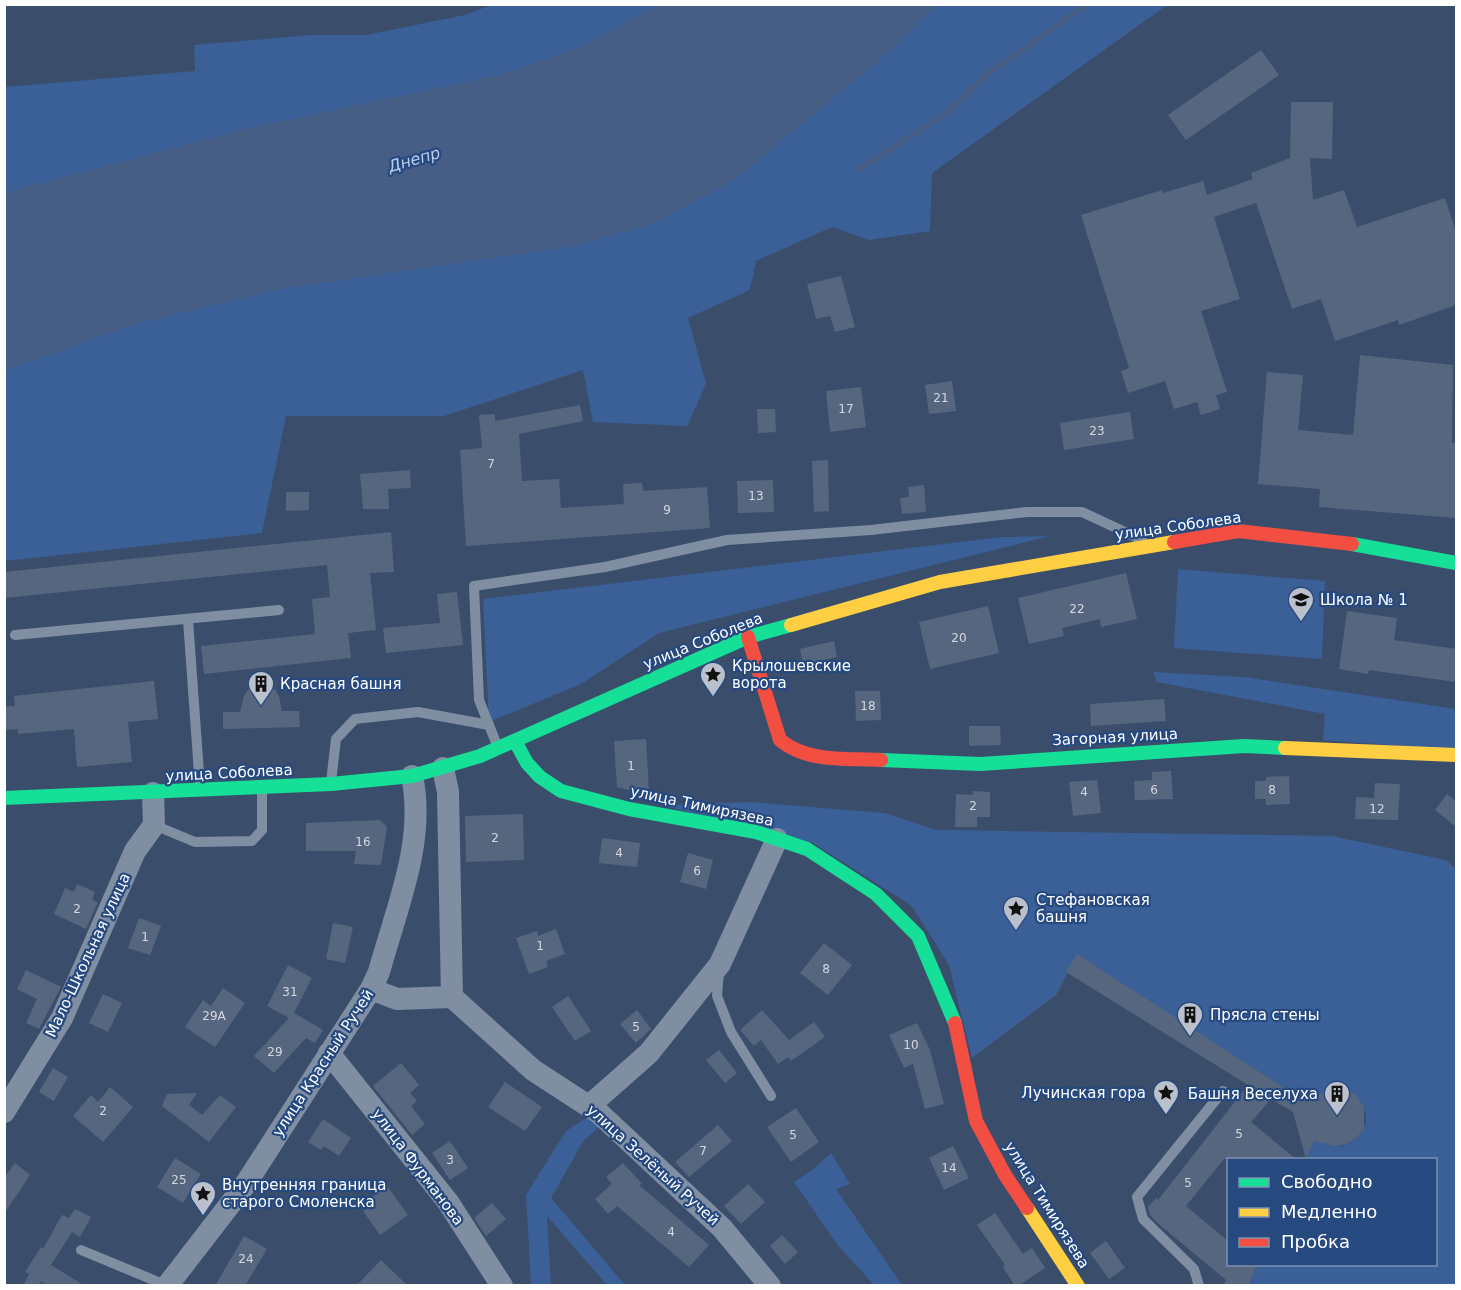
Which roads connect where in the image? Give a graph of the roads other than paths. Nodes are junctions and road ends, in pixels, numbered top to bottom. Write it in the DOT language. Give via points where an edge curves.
graph roads {
  1 [pos="1153,546"];
  2 [pos="1456,563"];
  3 [pos="279,610"];
  4 [pos="188,620"];
  5 [pos="15,635"];
  6 [pos="748,637"];
  7 [pos="489,725"];
  8 [pos="515,741"];
  9 [pos="498,748"];
  10 [pos="1456,755"];
  11 [pos="443,768"];
  12 [pos="412,777"];
  13 [pos="331,784"];
  14 [pos="262,787"];
  15 [pos="200,790"];
  16 [pos="153,793"];
  17 [pos="4,798"];
  18 [pos="154,825"];
  19 [pos="777,839"];
  20 [pos="720,964"];
  21 [pos="371,989"];
  22 [pos="452,997"];
  23 [pos="329,1053"];
  24 [pos="1223,1091"];
  25 [pos="771,1096"];
  26 [pos="589,1106"];
  27 [pos="4,1112"];
  28 [pos="81,1250"];
  29 [pos="167,1285"];
  30 [pos="502,1286"];
  31 [pos="770,1286"];
  32 [pos="1078,1286"];
  33 [pos="1199,1286"];
  1 -- 2 [label="street, улица Соболева" via="1238,531 1323,539"];
  1 -- 6 [label="street, улица Соболева" via="940,582"];
  1 -- 7 [label="lane" via="1082,512 1027,512 871,530 728,540 605,567 474,586 479,700"];
  3 -- 4 [label="lane"];
  4 -- 5 [label="lane"];
  4 -- 15 [label="lane"];
  6 -- 8 [label="street, улица Соболева"];
  6 -- 10 [label="street, Загорная улица" via="780,740 793,751 814,757 980,764 1244,746"];
  7 -- 9 [label="lane"];
  7 -- 13 [label="lane" via="418,712 355,719 336,739"];
  8 -- 9 [label="street, улица Соболева"];
  8 -- 19 [label="street, улица Тимирязева" via="534,770 561,791"];
  9 -- 11 [label="street, улица Соболева"];
  11 -- 12 [label="street, улица Соболева"];
  11 -- 22 [label="street" via="448,792"];
  12 -- 13 [label="street, улица Соболева"];
  12 -- 21 [label="street, улица Красный Ручей" via="417,801 413,851"];
  13 -- 14 [label="street, улица Соболева"];
  14 -- 15 [label="street, улица Соболева"];
  14 -- 18 [label="lane" via="262,831 252,841 195,842"];
  15 -- 16 [label="street, улица Соболева"];
  16 -- 17 [label="street, улица Соболева"];
  16 -- 18 [label="street"];
  18 -- 27 [label="street, Мало-Школьная улица" via="135,851 62,1018"];
  19 -- 20 [label="street"];
  19 -- 32 [label="street, улица Тимирязева" via="807,849 876,894 918,936 954,1018 976,1121 1005,1175"];
  20 -- 25 [label="lane" via="717,996 730,1032"];
  20 -- 26 [label="street" via="650,1053"];
  21 -- 22 [label="street" via="397,999"];
  21 -- 23 [label="street, улица Красный Ручей"];
  22 -- 26 [label="street, улица Зелёный Ручей" via="533,1070"];
  23 -- 29 [label="street, улица Красный Ручей" via="245,1185"];
  23 -- 30 [label="street, улица Фурманова" via="448,1202"];
  24 -- 33 [label="lane" via="1137,1197 1143,1219 1194,1269"];
  26 -- 31 [label="street, улица Зелёный Ручей" via="722,1228"];
  28 -- 29 [label="lane"];
}
